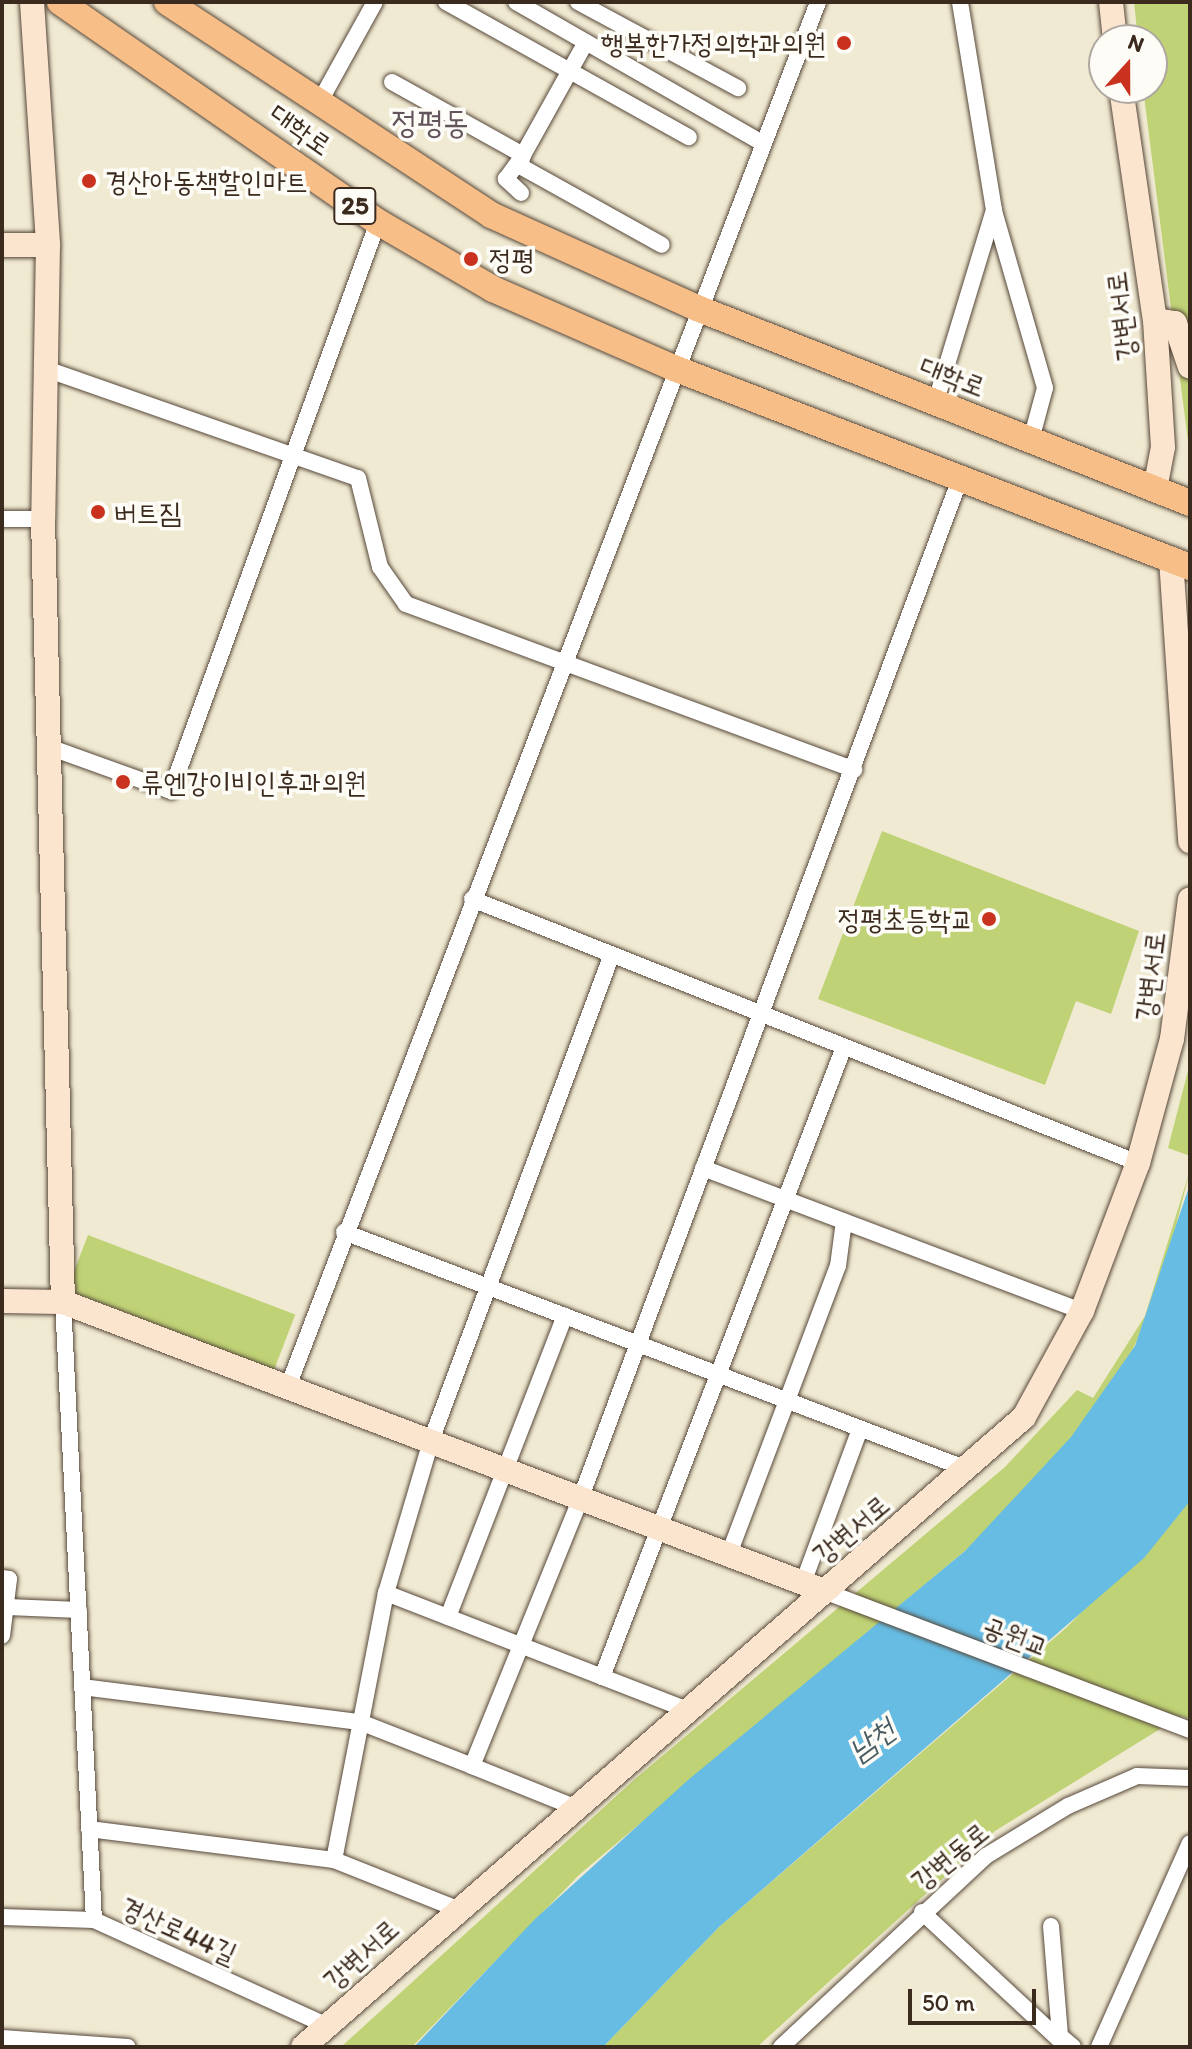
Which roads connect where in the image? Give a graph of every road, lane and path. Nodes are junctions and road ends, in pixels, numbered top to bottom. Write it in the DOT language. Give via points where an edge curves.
graph roads {
  1 [pos="32,2"];
  2 [pos="60,2"];
  3 [pos="167,2"];
  4 [pos="375,2"];
  5 [pos="446,2"];
  6 [pos="516,2"];
  7 [pos="578,2"];
  8 [pos="818,2"];
  9 [pos="960,2"];
  10 [pos="1111,2"];
  11 [pos="546,9"];
  12 [pos="1113,24"];
  13 [pos="586,42"];
  14 [pos="570,71"];
  15 [pos="392,82"];
  16 [pos="738,88"];
  17 [pos="319,103"];
  18 [pos="1123,104"];
  19 [pos="689,137"];
  20 [pos="759,141"];
  21 [pos="523,155"];
  22 [pos="521,193"];
  23 [pos="994,210"];
  24 [pos="378,222"];
  25 [pos="2,245"];
  26 [pos="48,245"];
  27 [pos="662,245"];
  28 [pos="697,308"];
  29 [pos="1155,320"];
  30 [pos="1190,367"];
  31 [pos="674,368"];
  32 [pos="46,369"];
  33 [pos="935,404"];
  34 [pos="1031,440"];
  35 [pos="294,455"];
  36 [pos="960,479"];
  37 [pos="1155,489"];
  38 [pos="1188,502"];
  39 [pos="2,519"];
  40 [pos="43,519"];
  41 [pos="1183,564"];
  42 [pos="564,662"];
  43 [pos="46,746"];
  44 [pos="1189,758"];
  45 [pos="854,770"];
  46 [pos="1190,841"];
  47 [pos="472,899"];
  48 [pos="1190,899"];
  49 [pos="612,954"];
  50 [pos="761,1013"];
  51 [pos="844,1047"];
  52 [pos="1138,1163"];
  53 [pos="703,1168"];
  54 [pos="786,1199"];
  55 [pos="844,1221"];
  56 [pos="344,1232"];
  57 [pos="488,1287"];
  58 [pos="2,1301"];
  59 [pos="63,1302"];
  60 [pos="1082,1311"];
  61 [pos="565,1316"];
  62 [pos="638,1344"];
  63 [pos="718,1375"];
  64 [pos="289,1384"];
  65 [pos="787,1401"];
  66 [pos="860,1429"];
  67 [pos="432,1438"];
  68 [pos="506,1467"];
  69 [pos="967,1469"];
  70 [pos="581,1497"];
  71 [pos="660,1527"];
  72 [pos="729,1554"];
  73 [pos="2,1578"];
  74 [pos="814,1587"];
  75 [pos="386,1593"];
  76 [pos="8,1607"];
  77 [pos="79,1610"];
  78 [pos="448,1617"];
  79 [pos="2,1636"];
  80 [pos="521,1645"];
  81 [pos="602,1677"];
  82 [pos="82,1687"];
  83 [pos="687,1710"];
  84 [pos="360,1722"];
  85 [pos="1190,1730"];
  86 [pos="472,1766"];
  87 [pos="1190,1778"];
  88 [pos="574,1807"];
  89 [pos="89,1829"];
  90 [pos="1190,1843"];
  91 [pos="334,1860"];
  92 [pos="457,1909"];
  93 [pos="922,1912"];
  94 [pos="2,1917"];
  95 [pos="94,1920"];
  96 [pos="1051,1926"];
  97 [pos="326,2025"];
  98 [pos="2,2038"];
  99 [pos="1067,2045"];
  100 [pos="128,2047"];
  101 [pos="303,2047"];
  102 [pos="781,2047"];
  103 [pos="1099,2047"];
  1 -- 26 [label="street"];
  2 -- 24 [label="main road, 대학로 / 25"];
  3 -- 17 [label="main road, 대학로 / 25"];
  4 -- 17 [label="street"];
  5 -- 14 [label="street"];
  6 -- 11 [label="street"];
  7 -- 16 [label="street"];
  8 -- 20 [label="street"];
  9 -- 23 [label="street"];
  10 -- 12 [label="street"];
  11 -- 13 [label="street"];
  13 -- 14 [label="street"];
  13 -- 20 [label="street"];
  14 -- 19 [label="street"];
  14 -- 21 [label="street"];
  15 -- 21 [label="street"];
  17 -- 28 [label="main road, 대학로 / 25" via="491,215"];
  18 -- 29 [label="street, 강변서로"];
  20 -- 28 [label="street"];
  21 -- 22 [label="street" via="506,179"];
  21 -- 27 [label="street" via="520,166"];
  23 -- 33 [label="street"];
  23 -- 34 [label="street" via="1045,388"];
  24 -- 31 [label="main road, 대학로 / 25" via="493,289"];
  24 -- 35 [label="street"];
  25 -- 26 [label="street"];
  26 -- 32 [label="street"];
  28 -- 31 [label="street"];
  28 -- 33 [label="main road, 대학로 / 25"];
  29 -- 30 [label="street" via="1175,323"];
  29 -- 37 [label="street, 강변서로" via="1163,447"];
  31 -- 36 [label="main road, 대학로"];
  31 -- 42 [label="street"];
  32 -- 35 [label="street"];
  32 -- 40 [label="street"];
  33 -- 34 [label="main road, 대학로 / 25"];
  34 -- 37 [label="main road, 대학로 / 25"];
  35 -- 42 [label="street" via="358,478 380,567 406,604"];
  35 -- 43 [label="street" via="171,791"];
  36 -- 41 [label="main road, 대학로"];
  36 -- 45 [label="street"];
  37 -- 38 [label="main road, 대학로 / 25"];
  39 -- 40 [label="street"];
  40 -- 43 [label="street"];
  41 -- 44 [label="street"];
  42 -- 45 [label="street"];
  42 -- 47 [label="street"];
  43 -- 59 [label="street"];
  44 -- 46 [label="street"];
  45 -- 50 [label="street"];
  47 -- 49 [label="street"];
  47 -- 56 [label="street"];
  48 -- 52 [label="street, 강변서로" via="1172,1039"];
  49 -- 50 [label="street"];
  49 -- 57 [label="street"];
  50 -- 51 [label="street"];
  50 -- 53 [label="street"];
  51 -- 52 [label="street"];
  51 -- 54 [label="street"];
  52 -- 60 [label="street, 강변서로"];
  53 -- 54 [label="street"];
  53 -- 62 [label="street"];
  54 -- 55 [label="street"];
  54 -- 63 [label="street"];
  55 -- 60 [label="street"];
  55 -- 65 [label="street" via="838,1266"];
  56 -- 57 [label="street"];
  56 -- 64 [label="street"];
  57 -- 61 [label="street"];
  57 -- 67 [label="street"];
  58 -- 59 [label="street"];
  59 -- 64 [label="street"];
  59 -- 77 [label="street"];
  60 -- 69 [label="street, 강변서로" via="1024,1417"];
  61 -- 62 [label="street"];
  61 -- 68 [label="street"];
  62 -- 63 [label="street"];
  62 -- 70 [label="street"];
  63 -- 65 [label="street"];
  63 -- 71 [label="street"];
  64 -- 67 [label="street"];
  65 -- 66 [label="street"];
  65 -- 72 [label="street"];
  66 -- 69 [label="street"];
  66 -- 74 [label="street"];
  67 -- 68 [label="street"];
  67 -- 75 [label="street"];
  68 -- 70 [label="street"];
  68 -- 78 [label="street"];
  69 -- 74 [label="street, 강변서로"];
  70 -- 71 [label="street"];
  70 -- 80 [label="street"];
  71 -- 72 [label="street"];
  71 -- 81 [label="street"];
  72 -- 74 [label="street"];
  73 -- 76 [label="street" via="9,1579"];
  74 -- 83 [label="street, 강변서로"];
  74 -- 85 [label="street, 공원교"];
  75 -- 78 [label="street"];
  75 -- 84 [label="street"];
  76 -- 77 [label="street"];
  76 -- 79 [label="street"];
  77 -- 82 [label="street"];
  78 -- 80 [label="street"];
  80 -- 81 [label="street"];
  80 -- 86 [label="street"];
  81 -- 83 [label="street"];
  82 -- 84 [label="street"];
  82 -- 89 [label="street"];
  83 -- 88 [label="street, 강변서로"];
  84 -- 86 [label="street"];
  84 -- 91 [label="street"];
  86 -- 88 [label="street"];
  87 -- 93 [label="street, 강변동로" via="1137,1776 1068,1806 986,1856"];
  88 -- 92 [label="street, 강변서로"];
  89 -- 91 [label="street"];
  89 -- 95 [label="street"];
  90 -- 103 [label="street"];
  91 -- 92 [label="street"];
  92 -- 97 [label="street, 강변서로"];
  93 -- 99 [label="street"];
  93 -- 102 [label="street, 강변동로"];
  94 -- 95 [label="street, 경산로44길"];
  95 -- 97 [label="street, 경산로44길"];
  96 -- 99 [label="street"];
  97 -- 101 [label="street, 강변서로"];
  98 -- 100 [label="street"];
}
